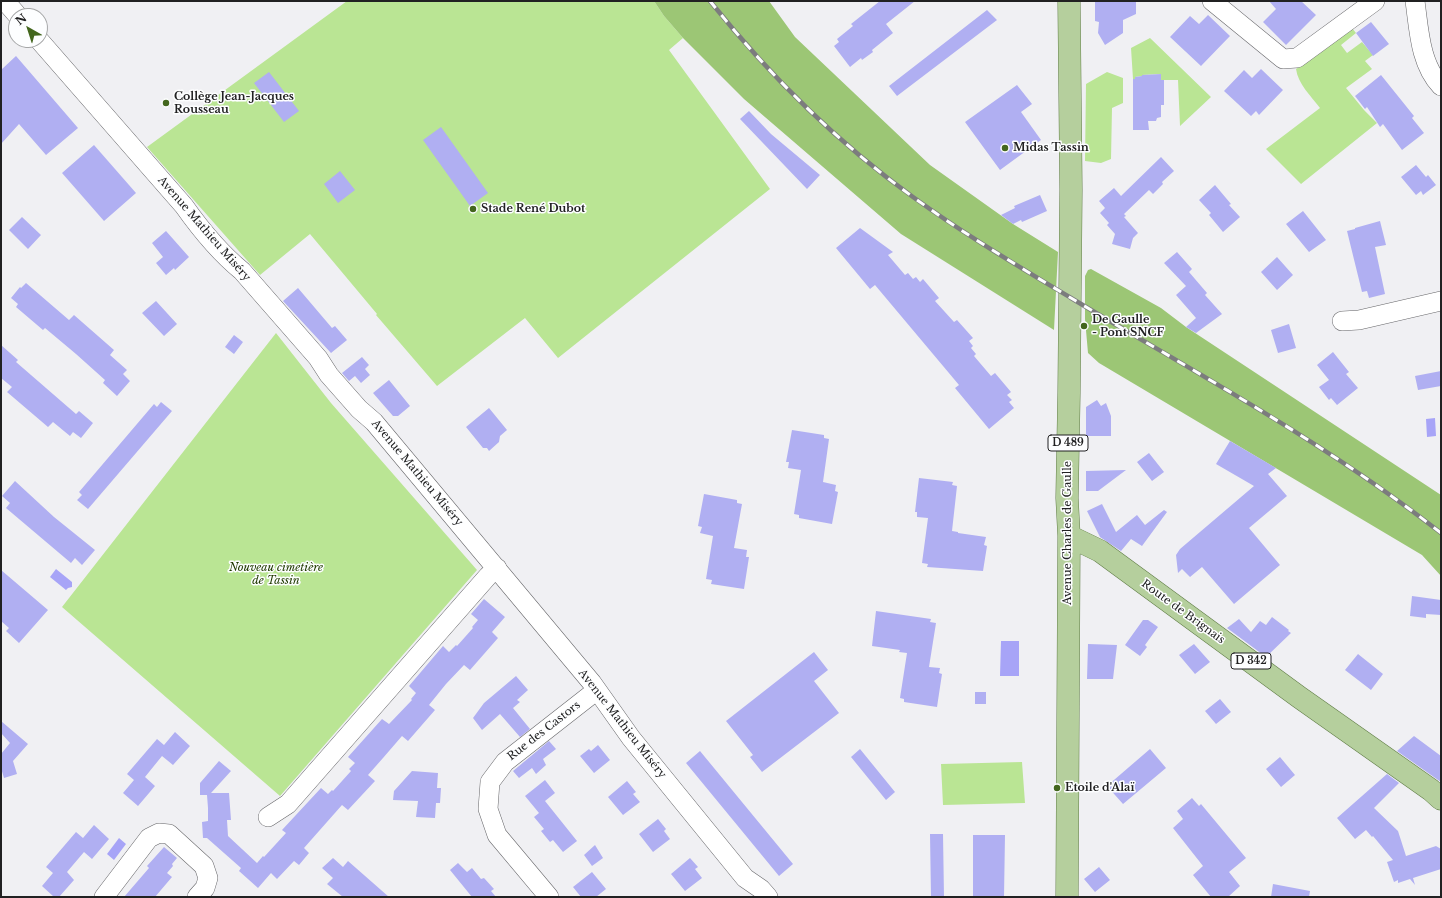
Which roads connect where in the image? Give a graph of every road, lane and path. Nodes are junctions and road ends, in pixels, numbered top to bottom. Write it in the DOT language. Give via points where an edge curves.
graph roads {
  1 [pos="1069,1"];
  2 [pos="1212,1"];
  3 [pos="1375,1"];
  4 [pos="1415,1"];
  5 [pos="46,48"];
  6 [pos="1441,86"];
  7 [pos="1441,301"];
  8 [pos="1342,321"];
  9 [pos="1069,536"];
  10 [pos="497,568"];
  11 [pos="597,690"];
  12 [pos="1438,794"];
  13 [pos="268,817"];
  14 [pos="104,897"];
  15 [pos="197,897"];
  16 [pos="549,897"];
  17 [pos="768,897"];
  18 [pos="1067,897"];
  1 -- 9 [label="main road, Avenue Charles de Gaulle / D 489"];
  2 -- 3 [label="street" via="1283,59 1297,58"];
  4 -- 6 [label="street" via="1426,60 1435,80"];
  5 -- 10 [label="street, Avenue Mathieu Miséry" via="184,206 194,221 242,271 359,409 374,422"];
  7 -- 8 [label="street" via="1359,320"];
  9 -- 12 [label="main road, Route de Brignais / D 342" via="1100,551 1299,697"];
  9 -- 18 [label="main road, Avenue Charles de Gaulle / D 489"];
  10 -- 11 [label="street, Avenue Mathieu Miséry"];
  10 -- 13 [label="street" via="288,804"];
  11 -- 16 [label="street, Rue des Castors" via="505,762 490,782 488,809 497,835"];
  11 -- 17 [label="street, Avenue Mathieu Miséry" via="631,738 745,878"];
  14 -- 15 [label="street" via="149,838 159,833 169,834 204,866 208,878 205,888"];
}
